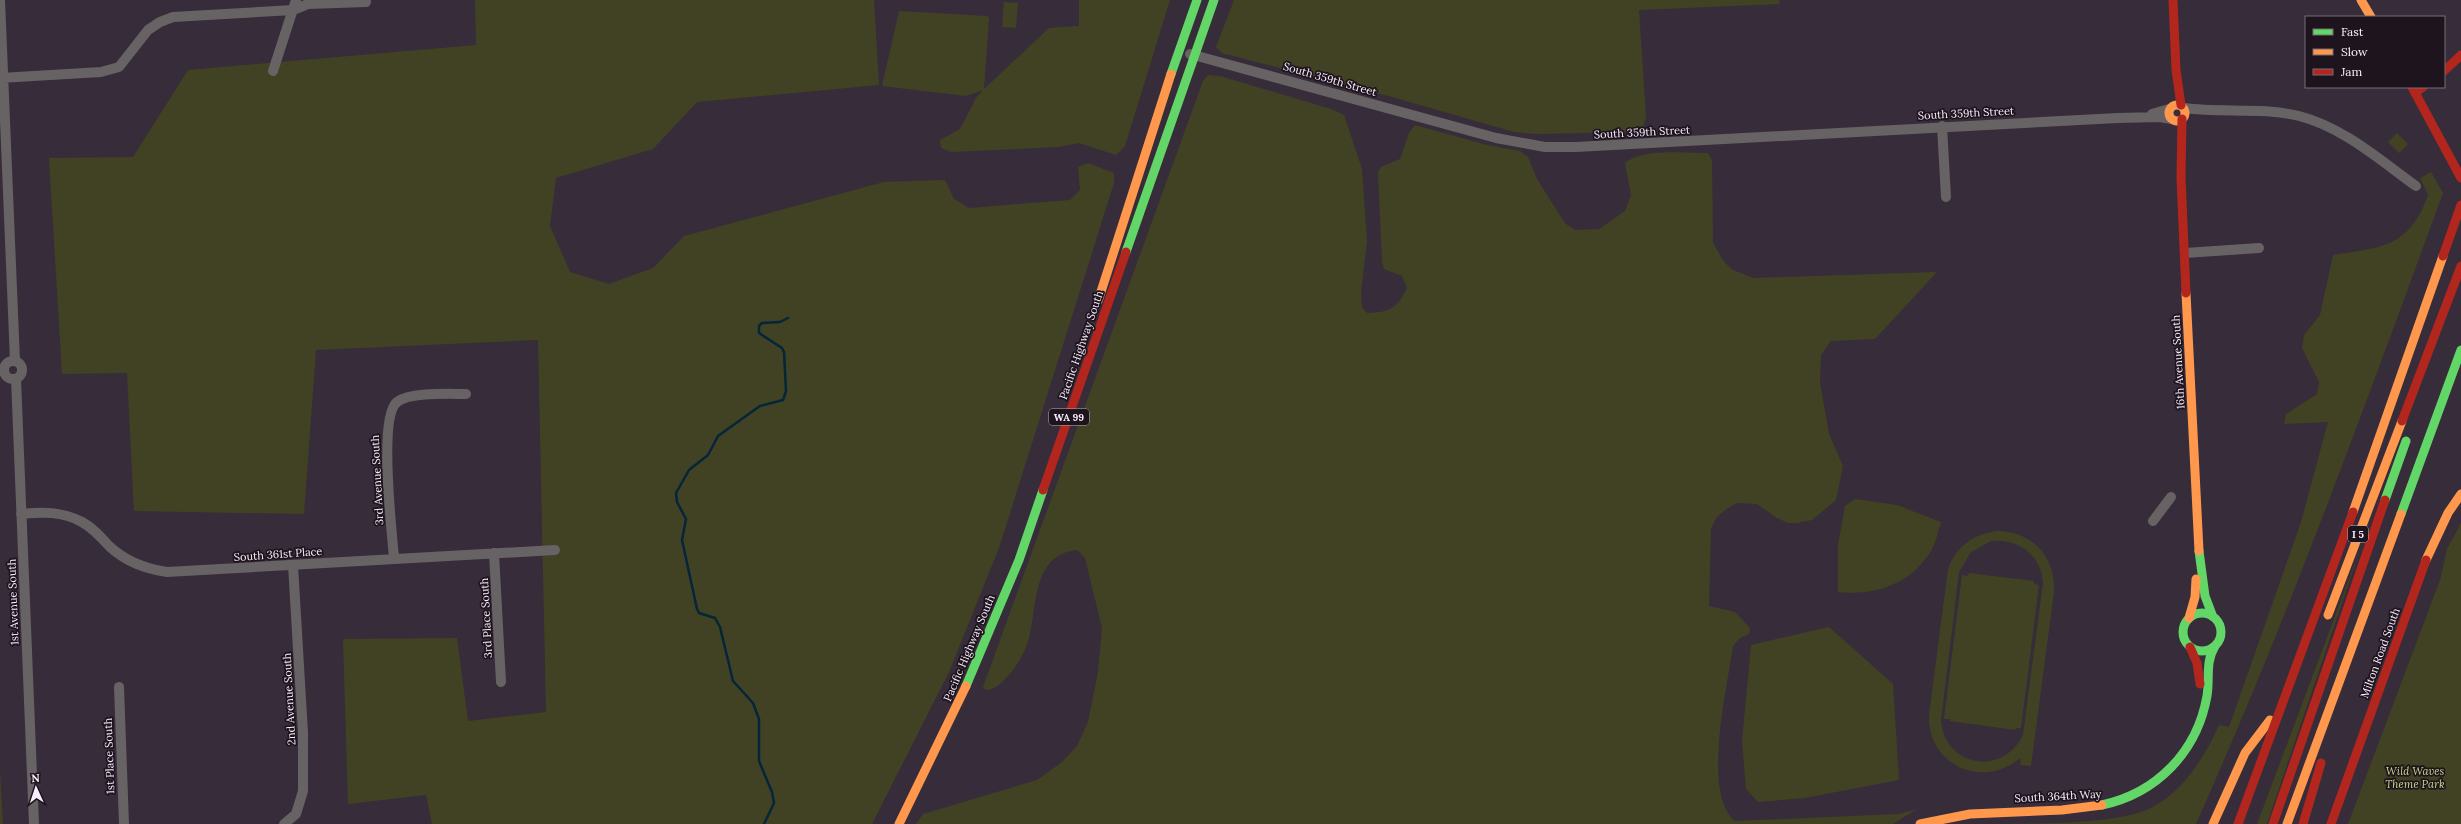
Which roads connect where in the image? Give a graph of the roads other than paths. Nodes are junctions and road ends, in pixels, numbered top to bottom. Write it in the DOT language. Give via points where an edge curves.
graph roads {
  1 [pos="0,0"];
  2 [pos="296,0"];
  3 [pos="1197,0"];
  4 [pos="1214,0"];
  5 [pos="2173,0"];
  6 [pos="2361,0"];
  7 [pos="366,2"];
  8 [pos="293,10"];
  9 [pos="2370,16"];
  10 [pos="1180,51"];
  11 [pos="1194,55"];
  12 [pos="2461,55"];
  13 [pos="2445,70"];
  14 [pos="273,71"];
  15 [pos="2,78"];
  16 [pos="2414,90"];
  17 [pos="2177,113"];
  18 [pos="1942,126"];
  19 [pos="2461,178"];
  20 [pos="2416,186"];
  21 [pos="1946,196"];
  22 [pos="2461,205"];
  23 [pos="2258,248"];
  24 [pos="2185,253"];
  25 [pos="2461,266"];
  26 [pos="2461,289"];
  27 [pos="1096,309"];
  28 [pos="1091,323"];
  29 [pos="2461,350"];
  30 [pos="15,361"];
  31 [pos="2,368"];
  32 [pos="2432,371"];
  33 [pos="16,379"];
  34 [pos="466,394"];
  35 [pos="2410,431"];
  36 [pos="2461,494"];
  37 [pos="2171,497"];
  38 [pos="21,514"];
  39 [pos="2153,521"];
  40 [pos="2198,544"];
  41 [pos="1013,546"];
  42 [pos="555,550"];
  43 [pos="494,553"];
  44 [pos="394,558"];
  45 [pos="293,565"];
  46 [pos="1003,573"];
  47 [pos="2372,593"];
  48 [pos="2213,617"];
  49 [pos="2190,618"];
  50 [pos="2324,624"];
  51 [pos="2215,646"];
  52 [pos="2190,647"];
  53 [pos="501,682"];
  54 [pos="119,688"];
  55 [pos="2281,705"];
  56 [pos="2290,711"];
  57 [pos="2202,714"];
  58 [pos="2328,742"];
  59 [pos="2323,757"];
  60 [pos="2248,798"];
  61 [pos="894,812"];
  62 [pos="34,824"];
  63 [pos="124,824"];
  64 [pos="284,824"];
  65 [pos="899,824"];
  66 [pos="1920,824"];
  67 [pos="2213,824"];
  68 [pos="2238,824"];
  69 [pos="2273,824"];
  70 [pos="2287,824"];
  71 [pos="2303,824"];
  72 [pos="2332,824"];
  1 -- 15 [label="street"];
  2 -- 8 [label="street"];
  3 -- 10 [label="main road, Pacific Highway South"];
  4 -- 11 [label="main road, Pacific Highway South / WA 99"];
  5 -- 17 [label="main road, 16th Avenue South"];
  6 -- 9 [label="main road"];
  7 -- 8 [label="street" via="308,4"];
  8 -- 14 [label="street"];
  8 -- 15 [label="street" via="173,17 148,30 122,64 114,69 102,72"];
  10 -- 11 [label="street, South 359th Street"];
  10 -- 27 [label="main road, Pacific Highway South"];
  11 -- 18 [label="street, South 359th Street" via="1496,138 1545,147 1583,147"];
  11 -- 65 [label="main road, Pacific Highway South / WA 99" via="1019,560 954,712"];
  12 -- 13 [label="main road"];
  15 -- 30 [label="street"];
  16 -- 19 [label="main road"];
  17 -- 18 [label="street, South 359th Street"];
  17 -- 20 [label="street, South 359th Street" via="2219,110 2300,116 2352,141"];
  17 -- 24 [label="main road, 16th Avenue South"];
  18 -- 21 [label="street"];
  22 -- 55 [label="main road, I 5" via="2383,429"];
  23 -- 24 [label="street"];
  24 -- 40 [label="main road, 16th Avenue South"];
  25 -- 50 [label="main road, I 5"];
  26 -- 32 [label="main road"];
  28 -- 41 [label="main road, Pacific Highway South / WA 99"];
  29 -- 47 [label="main road"];
  30 -- 31 [label="street"];
  30 -- 33 [label="street" via="22,370 20,377"];
  31 -- 33 [label="street" via="6,377"];
  33 -- 38 [label="street, 1st Avenue South"];
  34 -- 44 [label="street, 3rd Avenue South" via="406,398 396,402 389,413 386,436"];
  35 -- 69 [label="main road, I 5"];
  36 -- 72 [label="main road, Milton Road South" via="2432,545"];
  37 -- 39 [label="street"];
  38 -- 45 [label="street, South 361st Place" via="58,514 82,522 118,553 150,570 177,573"];
  38 -- 62 [label="street, 1st Avenue South"];
  40 -- 48 [label="main road, 16th Avenue South" via="2204,596"];
  40 -- 49 [label="main road, 16th Avenue South" via="2195,597"];
  42 -- 43 [label="street, South 361st Place"];
  43 -- 44 [label="street, South 361st Place"];
  43 -- 53 [label="street, 3rd Place South"];
  44 -- 45 [label="street, South 361st Place"];
  45 -- 64 [label="street, 2nd Avenue South" via="303,733 303,784 299,809 294,818"];
  46 -- 61 [label="main road, Pacific Highway South" via="957,683"];
  47 -- 58 [label="main road"];
  47 -- 70 [label="main road"];
  48 -- 49 [label="main road" via="2202,613"];
  48 -- 51 [label="main road" via="2221,631"];
  49 -- 52 [label="main road" via="2182,631 2185,642"];
  51 -- 52 [label="main road" via="2203,651"];
  51 -- 57 [label="main road, South 364th Way" via="2208,662 2207,694"];
  52 -- 57 [label="main road, South 364th Way" via="2196,657 2199,672"];
  54 -- 63 [label="street, 1st Place South"];
  55 -- 60 [label="main road, I 5"];
  55 -- 67 [label="main road" via="2245,753"];
  56 -- 60 [label="main road, I 5"];
  57 -- 66 [label="main road, South 364th Way" via="2198,730 2174,766 2150,788 2122,801 2094,807 1976,813"];
  59 -- 71 [label="main road"];
  60 -- 68 [label="main road, I 5"];
}
